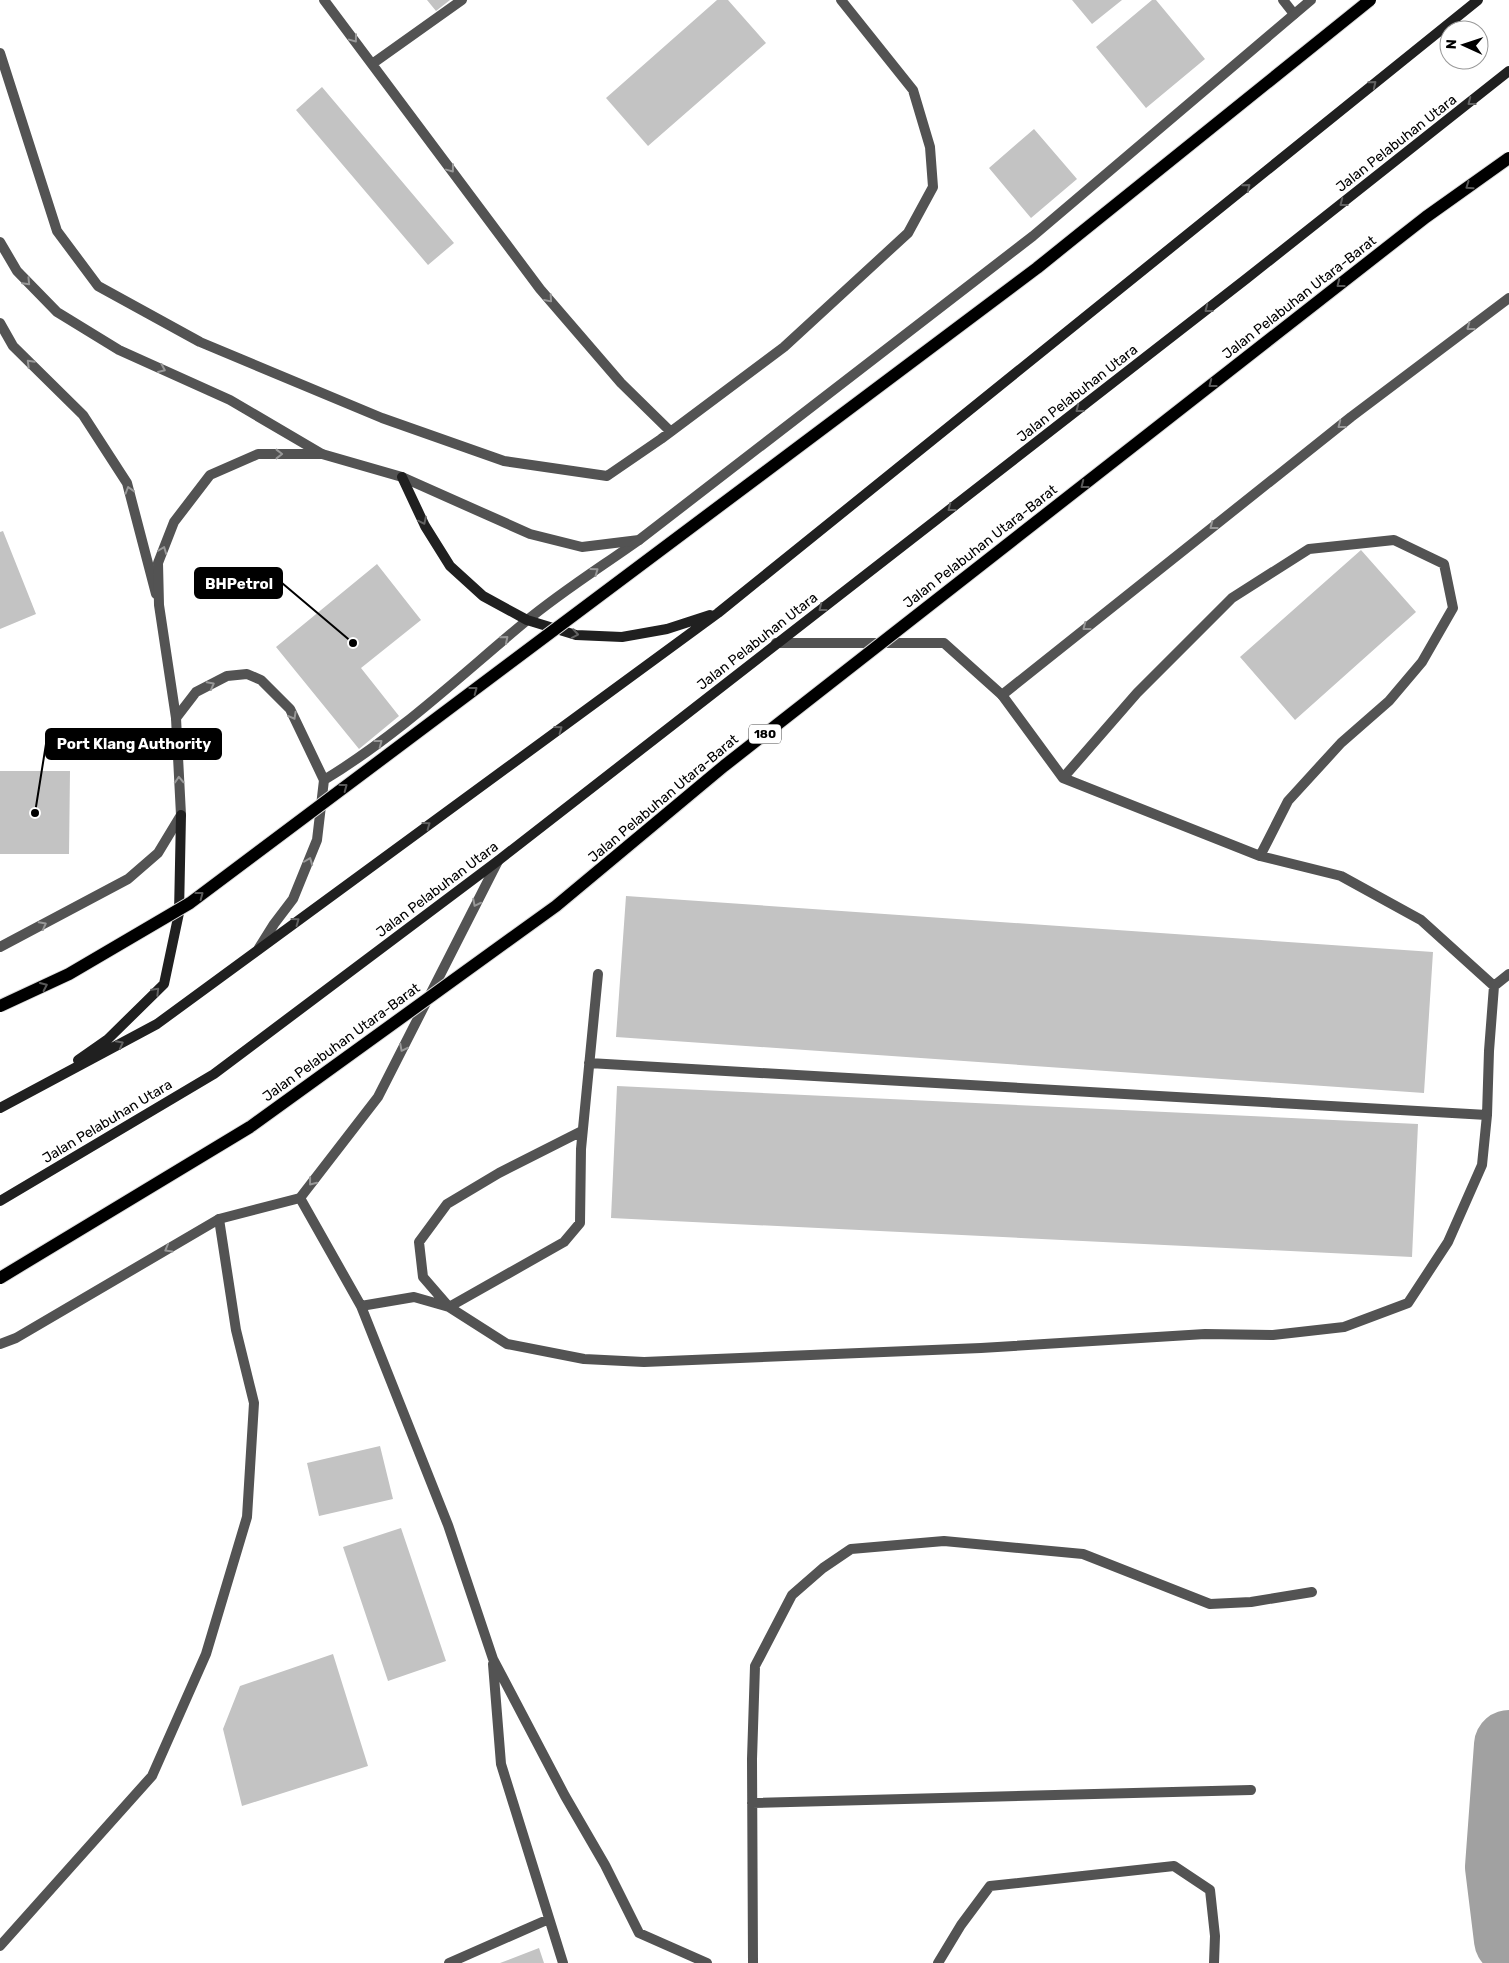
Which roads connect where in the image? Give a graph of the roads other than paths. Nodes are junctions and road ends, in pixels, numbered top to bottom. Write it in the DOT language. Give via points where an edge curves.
graph roads {
  1 [pos="324,0"];
  2 [pos="462,0"];
  3 [pos="841,0"];
  4 [pos="1283,0"];
  5 [pos="1311,0"];
  6 [pos="1370,0"];
  7 [pos="1478,0"];
  8 [pos="1294,14"];
  9 [pos="0,53"];
  10 [pos="372,64"];
  11 [pos="1509,71"];
  12 [pos="1509,158"];
  13 [pos="0,242"];
  14 [pos="1509,298"];
  15 [pos="0,323"];
  16 [pos="670,431"];
  17 [pos="322,454"];
  18 [pos="402,477"];
  19 [pos="639,540"];
  20 [pos="159,605"];
  21 [pos="718,613"];
  22 [pos="527,620"];
  23 [pos="776,643"];
  24 [pos="1002,694"];
  25 [pos="176,718"];
  26 [pos="1063,778"];
  27 [pos="324,780"];
  28 [pos="181,815"];
  29 [pos="1260,856"];
  30 [pos="498,860"];
  31 [pos="0,947"];
  32 [pos="259,948"];
  33 [pos="598,974"];
  34 [pos="1509,974"];
  35 [pos="1494,986"];
  36 [pos="0,1006"];
  37 [pos="589,1063"];
  38 [pos="38,1088"];
  39 [pos="0,1108"];
  40 [pos="1487,1115"];
  41 [pos="582,1131"];
  42 [pos="300,1198"];
  43 [pos="0,1201"];
  44 [pos="219,1219"];
  45 [pos="0,1278"];
  46 [pos="361,1306"];
  47 [pos="449,1307"];
  48 [pos="0,1344"];
  49 [pos="1312,1592"];
  50 [pos="492,1659"];
  51 [pos="1251,1790"];
  52 [pos="752,1803"];
  53 [pos="550,1920"];
  54 [pos="0,1946"];
  55 [pos="449,1963"];
  56 [pos="563,1963"];
  57 [pos="707,1963"];
  58 [pos="753,1963"];
  59 [pos="938,1963"];
  60 [pos="1214,1963"];
  1 -- 10 [label="street, one-way"];
  2 -- 10 [label="street"];
  3 -- 16 [label="street" via="913,90 930,147 933,187 908,233 784,347"];
  4 -- 8 [label="street"];
  5 -- 8 [label="street"];
  36 -- 6 [label="main road, one-way, bridge" via="69,974 190,903 1037,268"];
  21 -- 7 [label="main road, one-way"];
  8 -- 19 [label="street" via="1033,236"];
  9 -- 16 [label="street" via="57,230 98,286 200,342 382,418 504,461 607,476"];
  10 -- 16 [label="street, one-way" via="540,289 621,383"];
  11 -- 23 [label="main road, Jalan Pelabuhan Utara, one-way"];
  12 -- 45 [label="main road, Jalan Pelabuhan Utara-Barat / 180, one-way, bridge" via="1426,216 724,766 556,906 250,1127"];
  13 -- 17 [label="street, one-way" via="17,271 57,312 119,350 230,400"];
  14 -- 24 [label="street, one-way" via="1344,423"];
  20 -- 15 [label="street, one-way" via="127,483 83,415 12,346"];
  17 -- 18 [label="street"];
  20 -- 17 [label="street, one-way" via="158,563 174,522 210,474 258,454"];
  18 -- 19 [label="street" via="530,534 582,547"];
  18 -- 22 [label="main road, one-way" via="425,526 450,566 484,596"];
  22 -- 19 [label="street, one-way"];
  20 -- 25 [label="street"];
  22 -- 21 [label="main road, one-way" via="576,635 622,637 667,629"];
  32 -- 21 [label="main road, one-way"];
  27 -- 22 [label="street, one-way" via="406,722"];
  23 -- 24 [label="street" via="944,643"];
  23 -- 30 [label="main road, Jalan Pelabuhan Utara"];
  24 -- 26 [label="street"];
  25 -- 27 [label="street, one-way" via="196,692 227,676 247,674 261,680 290,709"];
  28 -- 25 [label="street, one-way"];
  26 -- 29 [label="street"];
  26 -- 29 [label="street" via="1137,693 1232,598 1309,550 1394,540 1444,564 1453,608 1422,662 1389,701 1341,743 1288,801"];
  32 -- 27 [label="street, one-way" via="293,899 318,840"];
  31 -- 28 [label="street, one-way" via="128,879 158,853"];
  38 -- 28 [label="main road, one-way" via="108,1039 164,984 179,913"];
  29 -- 35 [label="street" via="1342,876 1421,920"];
  30 -- 42 [label="street, one-way" via="378,1097"];
  30 -- 43 [label="main road, Jalan Pelabuhan Utara" via="214,1074"];
  38 -- 32 [label="main road, one-way" via="157,1024"];
  33 -- 37 [label="street"];
  34 -- 35 [label="street"];
  35 -- 40 [label="street"];
  37 -- 40 [label="street"];
  37 -- 41 [label="street"];
  38 -- 39 [label="main road"];
  40 -- 47 [label="street" via="1482,1165 1448,1242 1408,1303 1344,1328 1273,1335 1205,1334 981,1348 644,1362 584,1358 507,1344"];
  41 -- 47 [label="street" via="580,1223 564,1242"];
  41 -- 47 [label="street" via="499,1173 447,1204 419,1242 423,1277"];
  42 -- 44 [label="street"];
  42 -- 46 [label="street"];
  44 -- 48 [label="street, one-way" via="16,1338"];
  44 -- 54 [label="street" via="236,1330 254,1403 247,1518 209,1645 152,1776"];
  46 -- 47 [label="street" via="414,1297"];
  46 -- 50 [label="street" via="448,1525"];
  49 -- 52 [label="street" via="1252,1602 1210,1604 1084,1554 944,1541 851,1549 792,1595 755,1666"];
  50 -- 53 [label="street" via="500,1764"];
  50 -- 57 [label="street" via="639,1933"];
  51 -- 52 [label="street"];
  52 -- 58 [label="street"];
  53 -- 55 [label="street"];
  53 -- 56 [label="street"];
  59 -- 60 [label="street" via="990,1886 1174,1866 1210,1890"];
}
